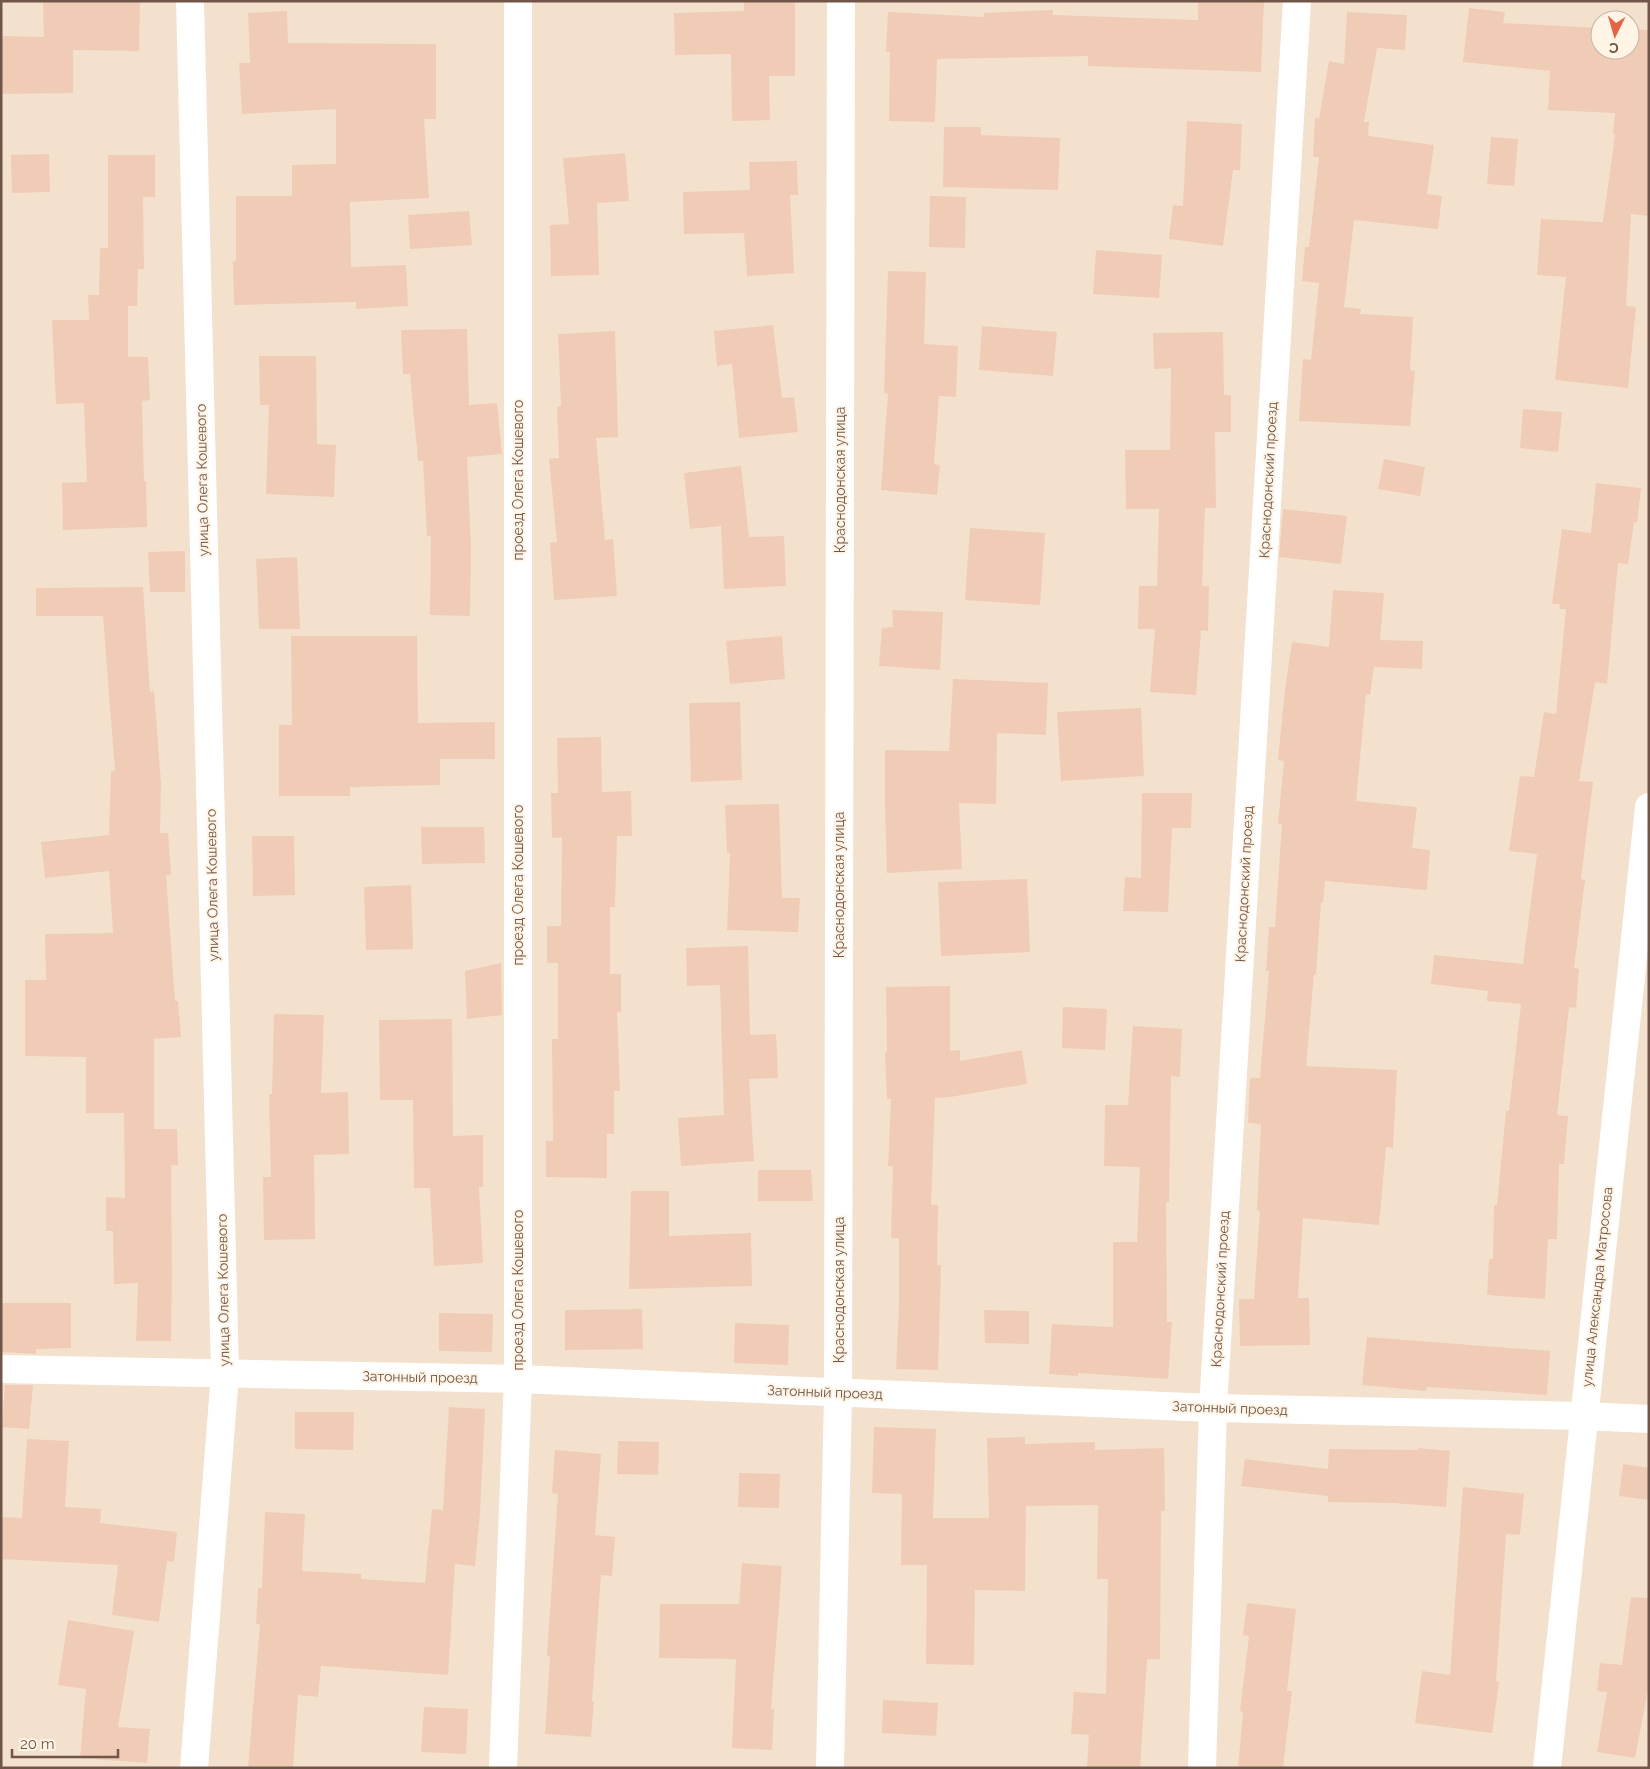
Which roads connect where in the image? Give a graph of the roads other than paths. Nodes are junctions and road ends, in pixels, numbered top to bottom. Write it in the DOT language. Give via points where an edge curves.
graph roads {
  1 [pos="190,1"];
  2 [pos="518,1"];
  3 [pos="841,1"];
  4 [pos="1297,1"];
  5 [pos="1649,807"];
  6 [pos="1,1369"];
  7 [pos="225,1374"];
  8 [pos="518,1379"];
  9 [pos="838,1393"];
  10 [pos="1213,1408"];
  11 [pos="1584,1416"];
  12 [pos="1649,1419"];
  13 [pos="194,1768"];
  14 [pos="503,1768"];
  15 [pos="830,1768"];
  16 [pos="1202,1768"];
  17 [pos="1547,1768"];
  1 -- 7 [label="street, улица Олега Кошевого"];
  2 -- 8 [label="street, проезд Олега Кошевого"];
  3 -- 9 [label="street, Краснодонская улица"];
  4 -- 10 [label="street, Краснодонский проезд"];
  5 -- 11 [label="street, улица Александра Матросова"];
  6 -- 7 [label="street, Затонный проезд"];
  7 -- 8 [label="street, Затонный проезд"];
  7 -- 13 [label="street, улица Олега Кошевого"];
  8 -- 9 [label="street, Затонный проезд"];
  8 -- 14 [label="street, проезд Олега Кошевого"];
  9 -- 10 [label="street, Затонный проезд"];
  9 -- 15 [label="street, Краснодонская улица"];
  10 -- 11 [label="street, Затонный проезд"];
  10 -- 16 [label="street, Краснодонский проезд"];
  11 -- 12 [label="street, Затонный проезд"];
  11 -- 17 [label="street, улица Александра Матросова"];
}
